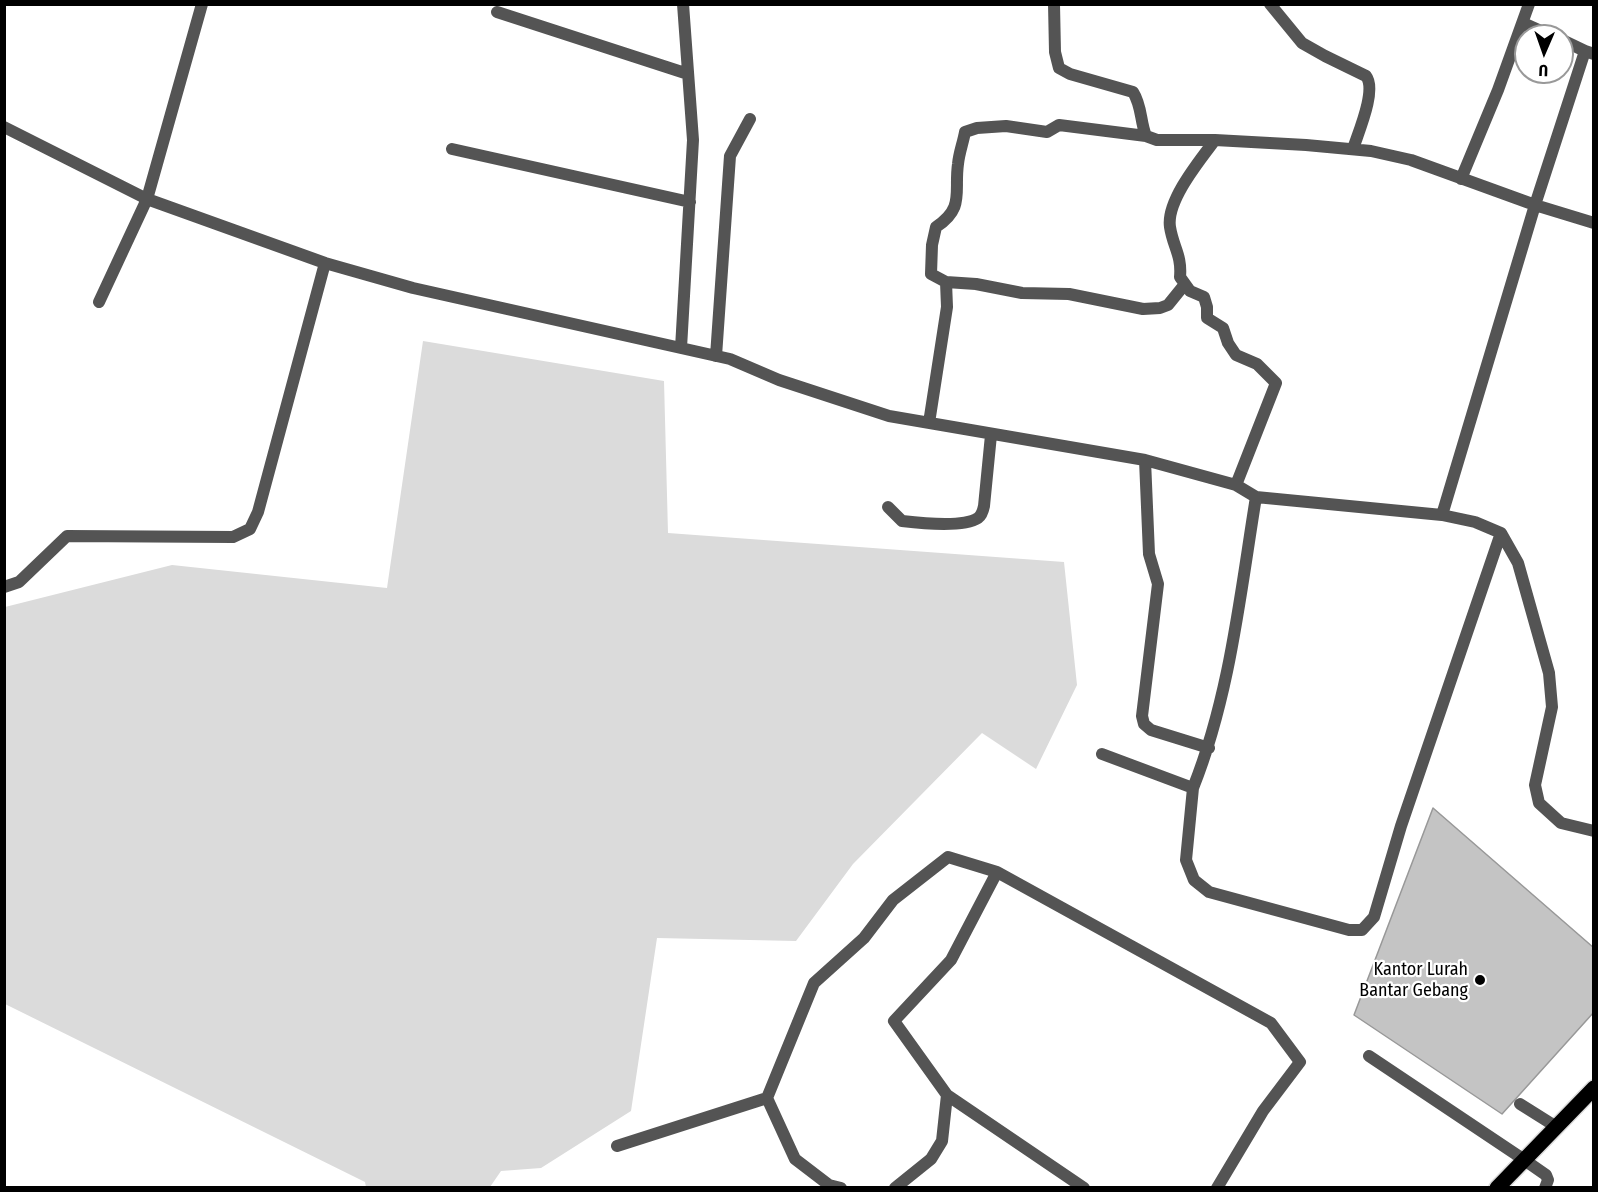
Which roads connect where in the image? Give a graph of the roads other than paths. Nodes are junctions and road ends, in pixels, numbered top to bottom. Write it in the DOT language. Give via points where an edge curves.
graph roads {
  1 [pos="202,4"];
  2 [pos="683,4"];
  3 [pos="1054,4"];
  4 [pos="1270,4"];
  5 [pos="1529,4"];
  6 [pos="497,12"];
  7 [pos="1523,23"];
  8 [pos="1574,45"];
  9 [pos="1589,52"];
  10 [pos="688,74"];
  11 [pos="750,119"];
  12 [pos="4,127"];
  13 [pos="1146,136"];
  14 [pos="1215,140"];
  15 [pos="452,148"];
  16 [pos="1353,149"];
  17 [pos="1461,179"];
  18 [pos="147,199"];
  19 [pos="690,202"];
  20 [pos="1535,205"];
  21 [pos="1593,223"];
  22 [pos="326,262"];
  23 [pos="946,282"];
  24 [pos="1185,284"];
  25 [pos="99,302"];
  26 [pos="681,348"];
  27 [pos="716,356"];
  28 [pos="929,423"];
  29 [pos="991,435"];
  30 [pos="1145,460"];
  31 [pos="1236,484"];
  32 [pos="1256,497"];
  33 [pos="888,507"];
  34 [pos="1442,515"];
  35 [pos="1501,533"];
  36 [pos="4,587"];
  37 [pos="1209,748"];
  38 [pos="1102,754"];
  39 [pos="1193,788"];
  40 [pos="1593,831"];
  41 [pos="997,872"];
  42 [pos="1369,1056"];
  43 [pos="1593,1088"];
  44 [pos="947,1095"];
  45 [pos="766,1098"];
  46 [pos="1520,1104"];
  47 [pos="1555,1126"];
  48 [pos="617,1146"];
  49 [pos="1523,1160"];
  50 [pos="841,1188"];
  51 [pos="895,1188"];
  52 [pos="1084,1188"];
  53 [pos="1217,1188"];
  54 [pos="1497,1188"];
  55 [pos="1545,1188"];
  1 -- 18 [label="street"];
  2 -- 10 [label="street"];
  3 -- 13 [label="street" via="1059,68 1133,92"];
  4 -- 16 [label="street" via="1302,43 1369,80 1366,109"];
  5 -- 7 [label="street"];
  6 -- 10 [label="street"];
  7 -- 17 [label="street"];
  8 -- 9 [label="street"];
  9 -- 20 [label="street"];
  10 -- 19 [label="street" via="693,140"];
  11 -- 27 [label="street" via="730,156"];
  12 -- 18 [label="street"];
  13 -- 14 [label="street" via="1157,140"];
  13 -- 23 [label="street" via="1059,125 1047,132 1006,126 965,132 958,164 957,200 948,219 936,227 932,246 931,274"];
  14 -- 16 [label="street"];
  14 -- 24 [label="street" via="1188,177 1169,223 1181,264 1180,278"];
  15 -- 19 [label="street"];
  16 -- 17 [label="street" via="1411,160"];
  17 -- 20 [label="street"];
  18 -- 22 [label="street"];
  18 -- 25 [label="street"];
  19 -- 26 [label="street"];
  20 -- 21 [label="street"];
  20 -- 34 [label="street"];
  22 -- 26 [label="street" via="413,288"];
  22 -- 36 [label="street" via="271,468 250,529 233,537 67,536 20,582"];
  23 -- 24 [label="street" via="1022,293 1069,294 1143,309 1168,306"];
  23 -- 28 [label="street" via="947,307"];
  24 -- 31 [label="street" via="1204,297 1207,318 1224,328 1236,355 1257,364 1276,383"];
  26 -- 27 [label="street"];
  27 -- 28 [label="street" via="889,416"];
  28 -- 29 [label="street"];
  29 -- 30 [label="street"];
  29 -- 33 [label="street" via="984,506 976,519 962,523 902,521"];
  30 -- 31 [label="street"];
  30 -- 37 [label="street" via="1149,554 1158,584 1142,716 1151,730"];
  31 -- 32 [label="street"];
  32 -- 34 [label="street"];
  32 -- 37 [label="street" via="1223,693"];
  34 -- 35 [label="street"];
  35 -- 39 [label="street" via="1374,917 1362,930 1349,930 1209,892 1194,880 1186,860"];
  35 -- 40 [label="street" via="1518,563 1549,673 1552,707 1534,785 1539,803 1561,823"];
  37 -- 39 [label="street"];
  38 -- 39 [label="street"];
  41 -- 44 [label="street" via="951,960 894,1021"];
  41 -- 45 [label="street" via="948,857 893,900 864,938 814,983"];
  41 -- 53 [label="street" via="1270,1023 1300,1062 1263,1111"];
  42 -- 49 [label="street"];
  43 -- 47 [label="main road"];
  44 -- 51 [label="street" via="942,1141 931,1159"];
  44 -- 52 [label="street"];
  45 -- 48 [label="street"];
  45 -- 50 [label="street" via="795,1159 829,1185"];
  46 -- 47 [label="street"];
  47 -- 49 [label="main road"];
  49 -- 54 [label="main road"];
  49 -- 55 [label="street" via="1546,1175"];
}
